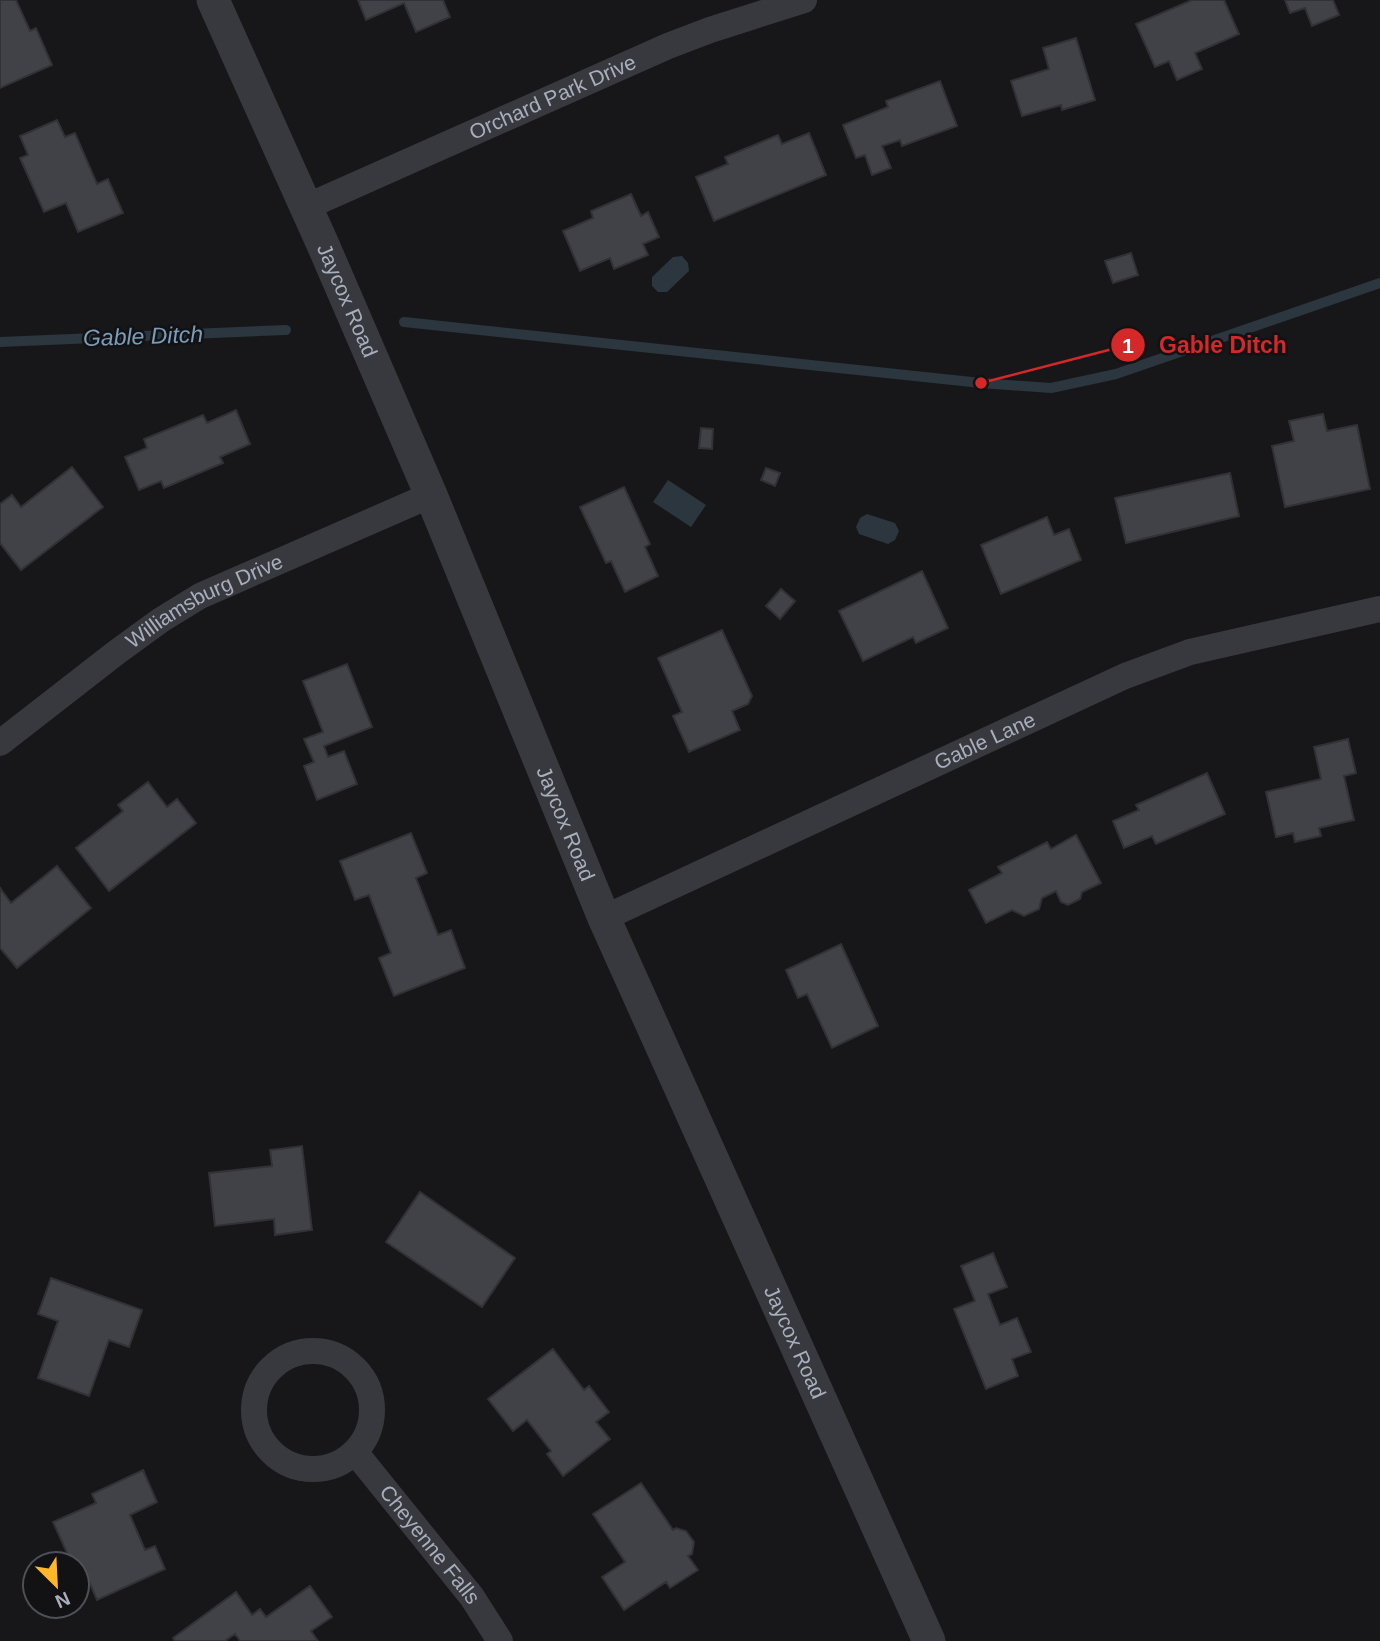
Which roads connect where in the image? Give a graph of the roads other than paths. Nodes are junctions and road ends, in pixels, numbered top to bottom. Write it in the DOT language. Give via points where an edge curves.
graph roads {
  1 [pos="214,0"];
  2 [pos="804,0"];
  3 [pos="306,207"];
  4 [pos="431,495"];
  5 [pos="1380,609"];
  6 [pos="0,743"];
  7 [pos="604,918"];
  8 [pos="355,1452"];
  9 [pos="500,1641"];
  10 [pos="929,1641"];
  1 -- 3 [label="street, Jaycox Road"];
  2 -- 3 [label="street, Orchard Park Drive" via="668,46"];
  3 -- 4 [label="street, Jaycox Road"];
  4 -- 6 [label="street, Williamsburg Drive" via="200,596 160,620"];
  4 -- 7 [label="street, Jaycox Road"];
  5 -- 7 [label="street, Gable Lane" via="1190,652 1125,676"];
  7 -- 10 [label="street, Jaycox Road"];
  8 -- 8 [label="street" via="366,1438 372,1404 358,1371 345,1359 320,1351 293,1354 277,1362 260,1382 253,1408 255,1426 273,1455 288,1465 324,1469"];
  8 -- 9 [label="street, Cheyenne Falls" via="472,1597"];
}
